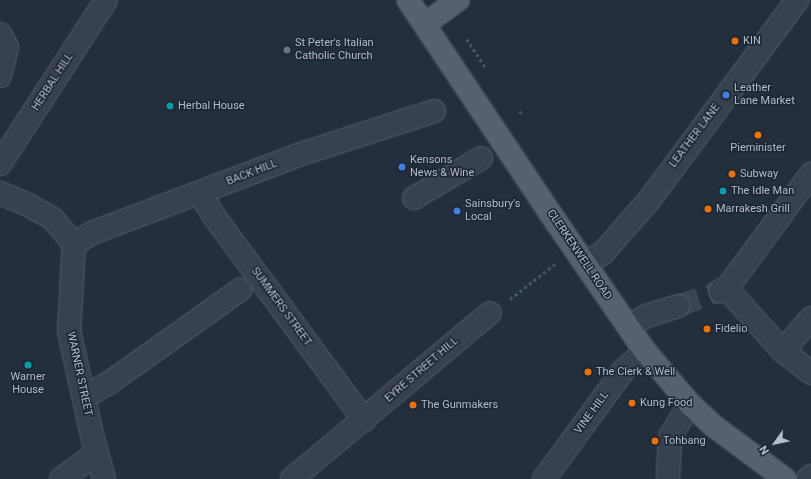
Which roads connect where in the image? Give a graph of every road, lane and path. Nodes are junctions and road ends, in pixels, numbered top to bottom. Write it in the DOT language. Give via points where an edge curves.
graph roads {
  1 [pos="106,0"];
  2 [pos="458,0"];
  3 [pos="797,0"];
  4 [pos="410,1"];
  5 [pos="425,24"];
  6 [pos="0,34"];
  7 [pos="0,76"];
  8 [pos="434,111"];
  9 [pos="522,111"];
  10 [pos="519,113"];
  11 [pos="481,158"];
  12 [pos="0,164"];
  13 [pos="811,174"];
  14 [pos="0,193"];
  15 [pos="200,193"];
  16 [pos="414,198"];
  17 [pos="74,244"];
  18 [pos="584,263"];
  19 [pos="555,264"];
  20 [pos="240,290"];
  21 [pos="678,306"];
  22 [pos="490,313"];
  23 [pos="811,318"];
  24 [pos="628,327"];
  25 [pos="645,351"];
  26 [pos="783,351"];
  27 [pos="811,373"];
  28 [pos="84,397"];
  29 [pos="690,404"];
  30 [pos="364,420"];
  31 [pos="97,453"];
  32 [pos="811,476"];
  33 [pos="61,479"];
  34 [pos="104,479"];
  35 [pos="292,479"];
  36 [pos="544,479"];
  37 [pos="668,479"];
  38 [pos="785,479"];
  39 [pos="808,479"];
  1 -- 12 [label="street, HERBAL HILL"];
  2 -- 5 [label="main road"];
  3 -- 18 [label="street, LEATHER LANE" via="650,199 602,254"];
  4 -- 5 [label="main road, CLERKENWELL ROAD"];
  5 -- 18 [label="main road, CLERKENWELL ROAD"];
  6 -- 7 [label="street" via="7,47"];
  8 -- 15 [label="street, BACK HILL" via="298,154"];
  9 -- 10 [label="path"];
  11 -- 16 [label="street"];
  13 -- 26 [label="street" via="723,290"];
  14 -- 17 [label="street" via="53,219"];
  15 -- 17 [label="street, BACK HILL" via="92,233"];
  15 -- 30 [label="street, SUMMERS STREET" via="213,215"];
  17 -- 28 [label="street, WARNER STREET" via="69,331"];
  18 -- 24 [label="main road, CLERKENWELL ROAD"];
  19 -- 22 [label="path"];
  20 -- 28 [label="street" via="109,383"];
  21 -- 24 [label="street" via="646,316"];
  22 -- 30 [label="street, EYRE STREET HILL"];
  23 -- 26 [label="street"];
  24 -- 25 [label="main road, CLERKENWELL ROAD"];
  25 -- 29 [label="main road, CLERKENWELL ROAD"];
  25 -- 36 [label="street, VINE HILL" via="623,371"];
  26 -- 27 [label="street"];
  28 -- 31 [label="street, WARNER STREET"];
  29 -- 37 [label="street" via="670,437"];
  29 -- 38 [label="main road, CLERKENWELL ROAD"];
  30 -- 35 [label="street, EYRE STREET HILL"];
  31 -- 33 [label="street"];
  31 -- 34 [label="street, WARNER STREET"];
  32 -- 39 [label="street"];
}
